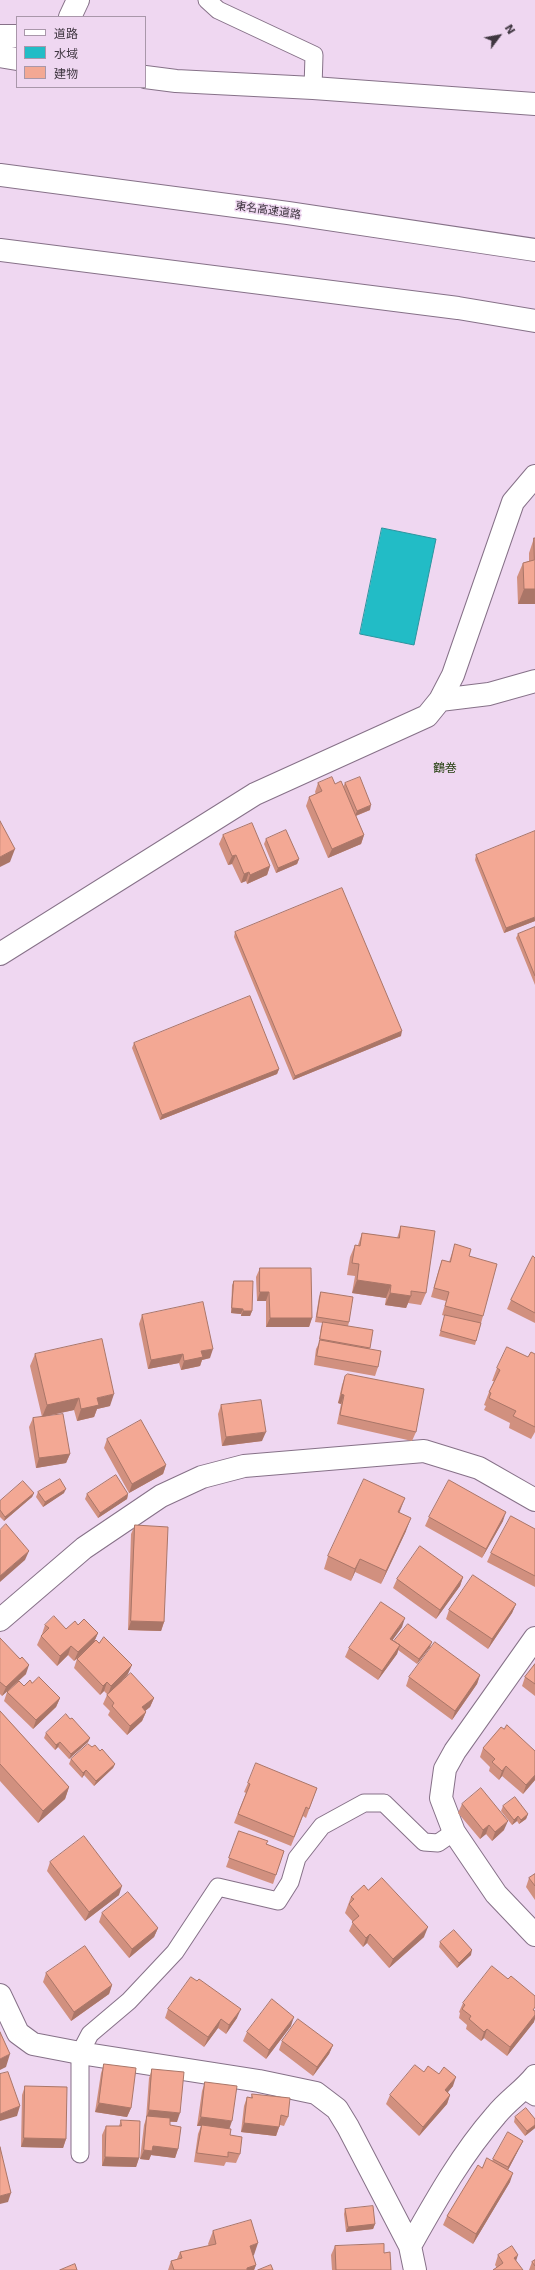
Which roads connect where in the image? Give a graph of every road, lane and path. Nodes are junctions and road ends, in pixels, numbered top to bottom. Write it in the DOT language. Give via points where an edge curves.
graph roads {
  1 [pos="78,0"];
  2 [pos="207,0"];
  3 [pos="70,16"];
  4 [pos="0,36"];
  5 [pos="16,36"];
  6 [pos="0,56"];
  7 [pos="16,59"];
  8 [pos="146,77"];
  9 [pos="314,88"];
  10 [pos="535,104"];
  11 [pos="0,176"];
  12 [pos="0,250"];
  13 [pos="535,250"];
  14 [pos="535,322"];
  15 [pos="535,476"];
  16 [pos="535,681"];
  17 [pos="440,700"];
  18 [pos="0,954"];
  19 [pos="535,1500"];
  20 [pos="0,1620"];
  21 [pos="535,1638"];
  22 [pos="454,1832"];
  23 [pos="535,1935"];
  24 [pos="0,1995"];
  25 [pos="80,2053"];
  26 [pos="531,2088"];
  27 [pos="80,2154"];
  28 [pos="410,2246"];
  29 [pos="415,2270"];
  1 -- 3 [label="main road"];
  2 -- 9 [label="lane" via="218,10 314,55"];
  4 -- 5 [label="main road"];
  6 -- 7 [label="main road"];
  8 -- 9 [label="main road"];
  9 -- 10 [label="main road"];
  11 -- 13 [label="main road, 東名高速道路" via="280,212"];
  12 -- 14 [label="main road" via="458,308"];
  15 -- 17 [label="main road" via="514,502 453,675"];
  16 -- 17 [label="main road" via="489,694"];
  17 -- 18 [label="main road" via="427,716 255,794"];
  19 -- 20 [label="main road" via="479,1468 424,1451 244,1466 202,1476 161,1496 84,1548"];
  21 -- 22 [label="main road" via="445,1769 441,1798"];
  22 -- 23 [label="main road" via="496,1894"];
  22 -- 25 [label="lane" via="438,1842 424,1842 384,1803 364,1803 322,1826 297,1858 290,1882 278,1901 218,1887 175,1952 129,2001 90,2034"];
  24 -- 25 [label="main road" via="18,2033 33,2044"];
  25 -- 27 [label="lane"];
  25 -- 28 [label="main road" via="259,2081 316,2093 336,2109"];
  26 -- 28 [label="main road" via="497,2114 453,2171"];
  28 -- 29 [label="main road"];
}
